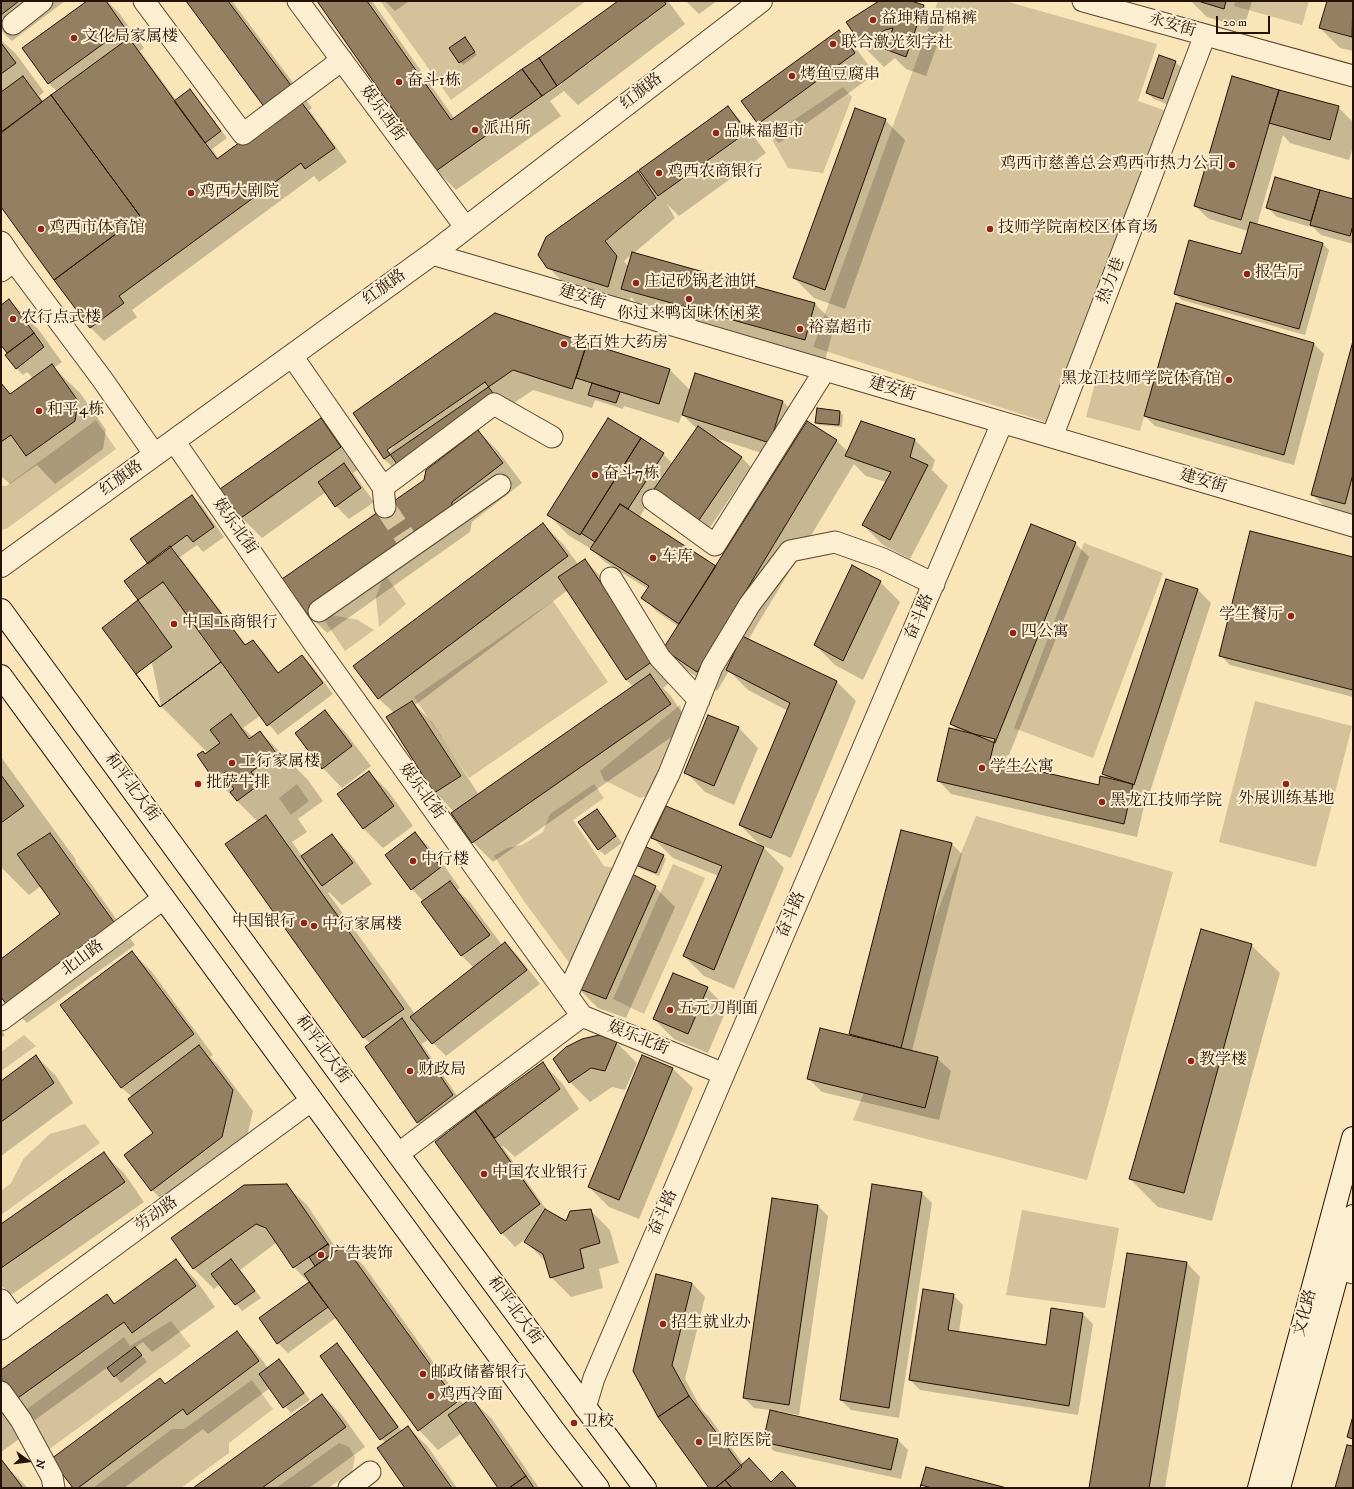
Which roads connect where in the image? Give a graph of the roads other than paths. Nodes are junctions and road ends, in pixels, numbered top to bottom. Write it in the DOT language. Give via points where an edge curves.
graph roads {
  1 [pos="42,1"];
  2 [pos="144,1"];
  3 [pos="298,1"];
  4 [pos="761,1"];
  5 [pos="1083,1"];
  6 [pos="13,24"];
  7 [pos="1205,35"];
  8 [pos="342,60"];
  9 [pos="1353,76"];
  10 [pos="466,228"];
  11 [pos="1,242"];
  12 [pos="432,254"];
  13 [pos="8,266"];
  14 [pos="292,356"];
  15 [pos="825,370"];
  16 [pos="1002,423"];
  17 [pos="552,437"];
  18 [pos="1052,437"];
  19 [pos="174,441"];
  20 [pos="155,455"];
  21 [pos="500,485"];
  22 [pos="653,500"];
  23 [pos="1353,526"];
  24 [pos="1,566"];
  25 [pos="612,578"];
  26 [pos="934,584"];
  27 [pos="1,610"];
  28 [pos="319,611"];
  29 [pos="1,676"];
  30 [pos="699,700"];
  31 [pos="164,898"];
  32 [pos="567,995"];
  33 [pos="582,1016"];
  34 [pos="1,1020"];
  35 [pos="724,1074"];
  36 [pos="312,1100"];
  37 [pos="1353,1138"];
  38 [pos="398,1154"];
  39 [pos="1353,1216"];
  40 [pos="1335,1244"];
  41 [pos="1346,1271"];
  42 [pos="1,1300"];
  43 [pos="8,1324"];
  44 [pos="1,1392"];
  45 [pos="585,1408"];
  46 [pos="370,1472"];
  47 [pos="54,1488"];
  48 [pos="349,1488"];
  49 [pos="598,1488"];
  50 [pos="646,1488"];
  51 [pos="1259,1488"];
  52 [pos="1280,1488"];
  1 -- 6 [label="street"];
  2 -- 8 [label="street" via="243,134"];
  3 -- 8 [label="street, 娱乐西街"];
  4 -- 10 [label="main road, 红旗路"];
  5 -- 7 [label="street, 永安街"];
  7 -- 9 [label="street, 永安街"];
  7 -- 18 [label="street, 热力巷"];
  8 -- 10 [label="street, 娱乐西街"];
  10 -- 12 [label="main road, 红旗路"];
  11 -- 13 [label="street"];
  12 -- 14 [label="main road, 红旗路"];
  12 -- 15 [label="street, 建安街"];
  13 -- 20 [label="street" via="102,379"];
  14 -- 17 [label="street" via="384,497 494,404"];
  14 -- 19 [label="main road, 红旗路"];
  15 -- 16 [label="street, 建安街"];
  15 -- 22 [label="street" via="715,545"];
  16 -- 18 [label="street, 建安街"];
  16 -- 26 [label="street, 奋斗路"];
  18 -- 23 [label="street, 建安街"];
  19 -- 20 [label="main road, 红旗路"];
  19 -- 32 [label="street, 娱乐北街" via="313,642"];
  20 -- 24 [label="main road, 红旗路"];
  21 -- 28 [label="street"];
  25 -- 30 [label="street" via="660,658"];
  26 -- 30 [label="street" via="883,559 835,542 790,551 750,604 712,667"];
  26 -- 35 [label="street, 奋斗路"];
  27 -- 38 [label="main road, 和平北大街"];
  29 -- 31 [label="main road"];
  30 -- 32 [label="street" via="669,774"];
  31 -- 34 [label="street, 北山路"];
  31 -- 36 [label="main road"];
  32 -- 33 [label="street, 娱乐北街"];
  33 -- 35 [label="street, 娱乐北街"];
  33 -- 38 [label="street"];
  35 -- 45 [label="street, 奋斗路" via="594,1378"];
  36 -- 43 [label="street, 劳动路"];
  36 -- 49 [label="main road"];
  37 -- 40 [label="main road, 文化路"];
  38 -- 45 [label="main road, 和平北大街"];
  39 -- 40 [label="main road, 文化路"];
  40 -- 41 [label="main road, 文化路"];
  40 -- 51 [label="main road, 文化路"];
  41 -- 52 [label="main road, 文化路"];
  42 -- 43 [label="street"];
  44 -- 47 [label="street" via="21,1420 52,1477"];
  45 -- 50 [label="main road, 和平北大街"];
  46 -- 48 [label="street"];
}
